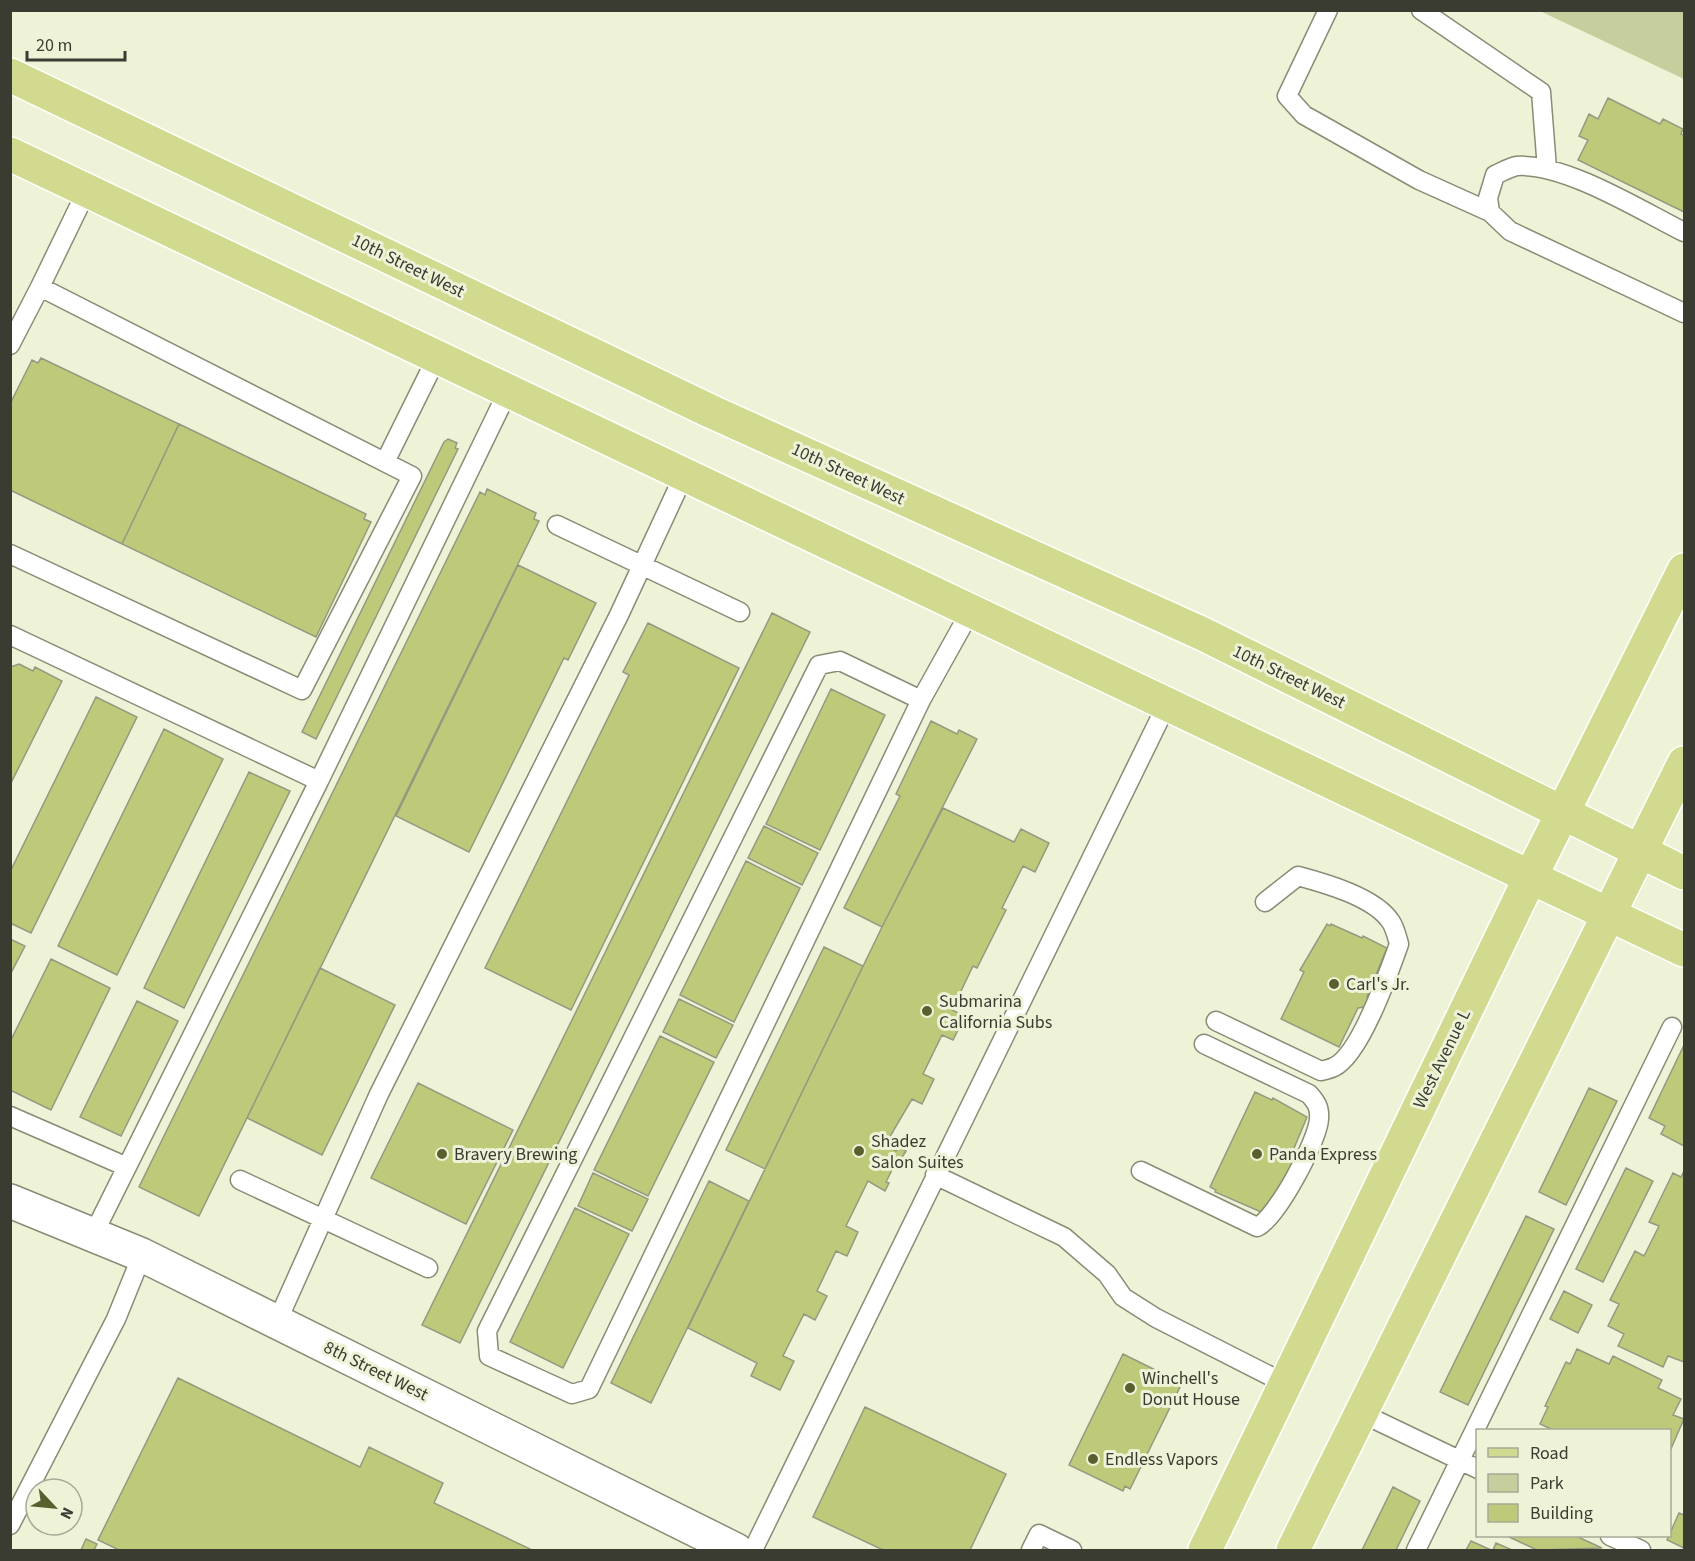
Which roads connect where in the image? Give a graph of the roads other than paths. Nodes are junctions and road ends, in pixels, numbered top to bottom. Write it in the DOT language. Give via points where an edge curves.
graph roads {
  1 [pos="1328,10"];
  2 [pos="1421,10"];
  3 [pos="10,75"];
  4 [pos="10,153"];
  5 [pos="1547,169"];
  6 [pos="87,190"];
  7 [pos="1490,212"];
  8 [pos="1684,232"];
  9 [pos="40,287"];
  10 [pos="1684,313"];
  11 [pos="10,345"];
  12 [pos="437,357"];
  13 [pos="508,391"];
  14 [pos="385,462"];
  15 [pos="684,475"];
  16 [pos="557,525"];
  17 [pos="10,554"];
  18 [pos="643,566"];
  19 [pos="1684,570"];
  20 [pos="740,612"];
  21 [pos="970,612"];
  22 [pos="10,635"];
  23 [pos="921,700"];
  24 [pos="1166,706"];
  25 [pos="1684,763"];
  26 [pos="319,781"];
  27 [pos="1564,814"];
  28 [pos="1642,853"];
  29 [pos="1684,873"];
  30 [pos="1530,878"];
  31 [pos="1265,902"];
  32 [pos="1609,916"];
  33 [pos="1684,950"];
  34 [pos="1216,1021"];
  35 [pos="1672,1027"];
  36 [pos="1204,1044"];
  37 [pos="10,1116"];
  38 [pos="127,1167"];
  39 [pos="1141,1171"];
  40 [pos="935,1175"];
  41 [pos="240,1180"];
  42 [pos="10,1201"];
  43 [pos="323,1219"];
  44 [pos="93,1235"];
  45 [pos="142,1255"];
  46 [pos="428,1268"];
  47 [pos="277,1322"];
  48 [pos="1284,1383"];
  49 [pos="1361,1413"];
  50 [pos="1460,1461"];
  51 [pos="1476,1468"];
  52 [pos="10,1525"];
  53 [pos="1613,1537"];
  54 [pos="736,1551"];
  55 [pos="753,1551"];
  56 [pos="1031,1551"];
  57 [pos="1072,1551"];
  58 [pos="1205,1551"];
  59 [pos="1293,1551"];
  60 [pos="1416,1551"];
  61 [pos="1641,1551"];
  1 -- 7 [label="lane" via="1287,96 1304,115 1419,180"];
  2 -- 5 [label="lane" via="1541,92"];
  3 -- 27 [label="main road, 10th Street West" via="710,411 1203,634"];
  4 -- 6 [label="main road"];
  5 -- 7 [label="lane" via="1515,166 1495,175 1488,198"];
  5 -- 8 [label="lane" via="1572,177"];
  6 -- 9 [label="lane"];
  6 -- 12 [label="main road"];
  7 -- 10 [label="lane" via="1510,231"];
  9 -- 11 [label="lane"];
  9 -- 14 [label="lane"];
  12 -- 13 [label="main road"];
  12 -- 14 [label="lane"];
  13 -- 15 [label="main road"];
  13 -- 26 [label="lane"];
  14 -- 17 [label="lane" via="412,476 302,690"];
  15 -- 18 [label="lane"];
  15 -- 21 [label="main road"];
  16 -- 18 [label="lane"];
  18 -- 20 [label="lane"];
  18 -- 43 [label="lane" via="379,1094"];
  19 -- 27 [label="main road, West Avenue L"];
  21 -- 23 [label="lane"];
  21 -- 24 [label="main road"];
  22 -- 26 [label="lane"];
  23 -- 23 [label="lane" via="589,1389 573,1394 489,1356 487,1331 819,665 840,661"];
  24 -- 30 [label="main road"];
  24 -- 40 [label="lane"];
  25 -- 28 [label="main road"];
  26 -- 38 [label="lane"];
  27 -- 28 [label="main road, 10th Street West"];
  27 -- 30 [label="main road, West Avenue L"];
  28 -- 29 [label="main road, 10th Street West"];
  28 -- 32 [label="main road"];
  30 -- 32 [label="main road"];
  30 -- 48 [label="main road, West Avenue L"];
  31 -- 34 [label="lane" via="1298,876 1333,885 1366,902 1390,921 1400,944 1376,1003 1350,1052 1335,1067 1321,1071"];
  32 -- 33 [label="main road"];
  32 -- 49 [label="main road"];
  35 -- 50 [label="lane"];
  36 -- 39 [label="lane" via="1309,1094 1319,1106 1319,1121 1285,1199 1267,1223 1257,1227"];
  37 -- 38 [label="lane"];
  38 -- 44 [label="lane"];
  40 -- 48 [label="lane" via="1064,1237 1107,1274 1123,1297 1226,1356"];
  40 -- 55 [label="lane"];
  41 -- 43 [label="lane"];
  42 -- 44 [label="street, 8th Street West"];
  43 -- 46 [label="lane"];
  43 -- 47 [label="lane"];
  44 -- 45 [label="street, 8th Street West"];
  45 -- 47 [label="street, 8th Street West"];
  45 -- 52 [label="lane" via="116,1319"];
  47 -- 54 [label="street, 8th Street West"];
  48 -- 58 [label="main road, West Avenue L"];
  49 -- 50 [label="lane"];
  49 -- 59 [label="main road"];
  50 -- 51 [label="lane"];
  50 -- 60 [label="lane"];
  53 -- 61 [label="lane"];
  56 -- 57 [label="lane" via="1039,1534"];
}
